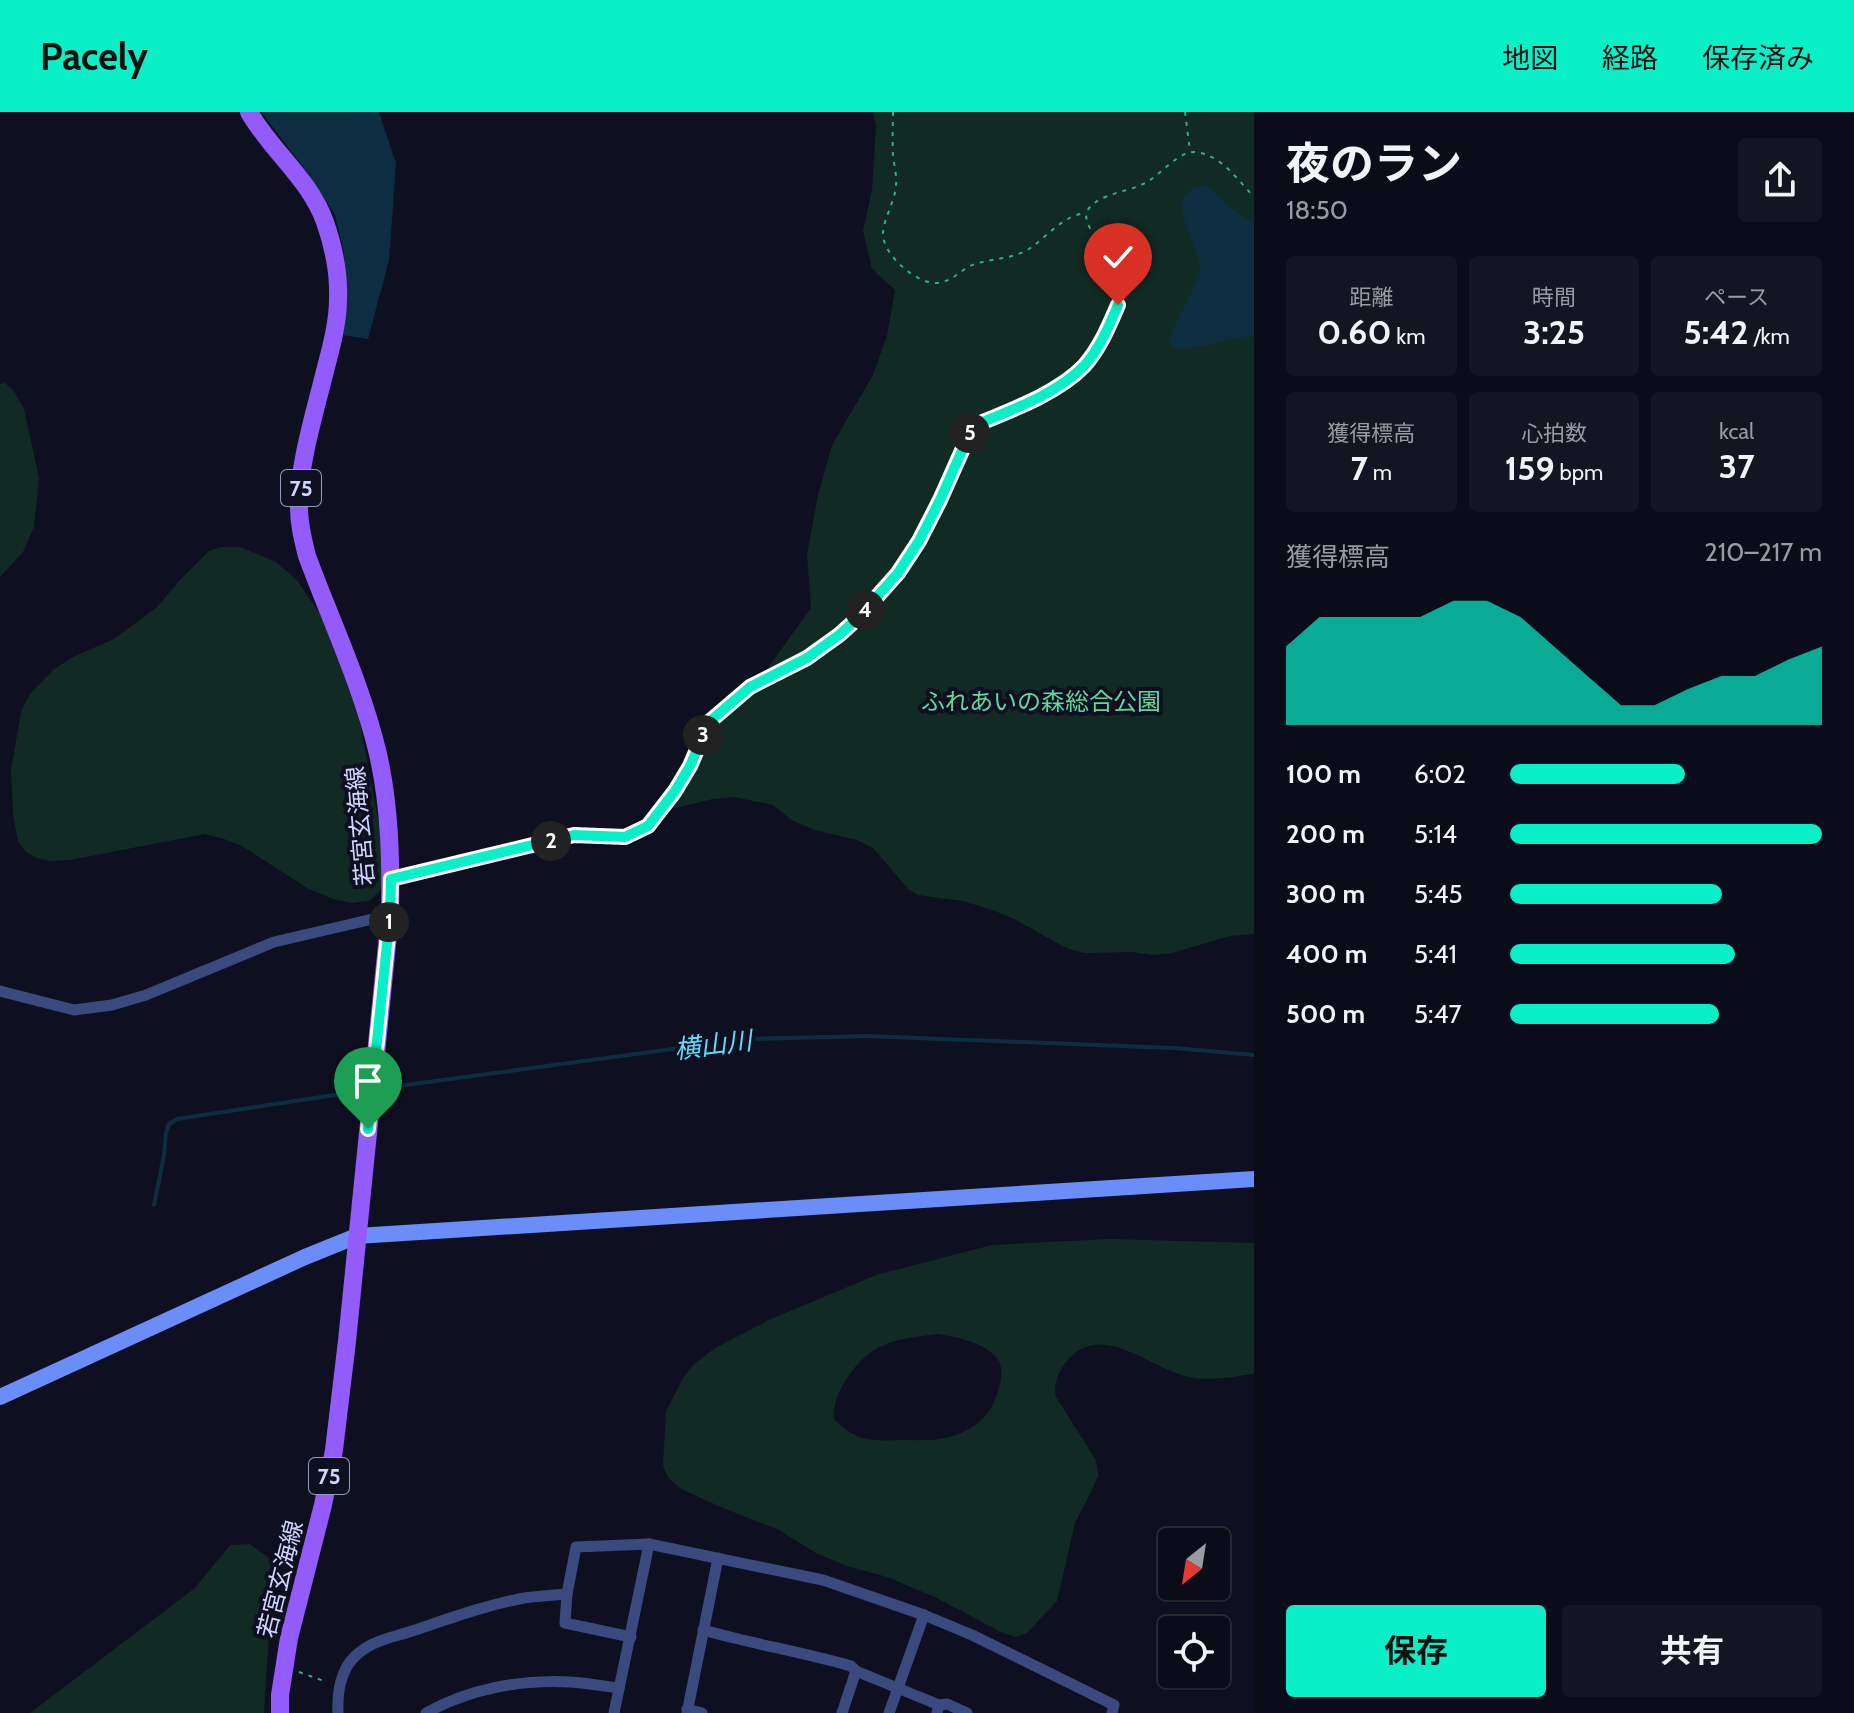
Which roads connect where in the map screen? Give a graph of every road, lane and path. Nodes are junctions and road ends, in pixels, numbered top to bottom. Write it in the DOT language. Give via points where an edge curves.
graph roads {
  1 [pos="249,112"];
  2 [pos="893,112"];
  3 [pos="1185,112"];
  4 [pos="1190,152"];
  5 [pos="1254,197"];
  6 [pos="1086,213"];
  7 [pos="391,879"];
  8 [pos="390,915"];
  9 [pos="0,991"];
  10 [pos="1254,1179"];
  11 [pos="357,1236"];
  12 [pos="0,1397"];
  13 [pos="649,1544"];
  14 [pos="718,1558"];
  15 [pos="567,1594"];
  16 [pos="924,1615"];
  17 [pos="703,1630"];
  18 [pos="631,1637"];
  19 [pos="283,1667"];
  20 [pos="856,1671"];
  21 [pos="339,1687"];
  22 [pos="619,1688"];
  23 [pos="898,1688"];
  24 [pos="938,1709"];
  25 [pos="687,1711"];
  26 [pos="280,1713"];
  27 [pos="338,1713"];
  28 [pos="426,1713"];
  29 [pos="614,1713"];
  30 [pos="702,1713"];
  31 [pos="842,1713"];
  32 [pos="889,1713"];
  33 [pos="967,1713"];
  34 [pos="1112,1713"];
  1 -- 7 [label="main road, 若宮玄海線 / 75" via="314,198 335,262 338,300 308,439 300,520 307,556 378,754"];
  2 -- 6 [label="path" via="897,182 884,240 910,274 937,283 953,278 968,267 1028,249 1064,221"];
  3 -- 4 [label="path"];
  4 -- 5 [label="path" via="1215,159"];
  4 -- 6 [label="path" via="1147,183 1098,200"];
  6 -- 7 [label="path" via="1088,227 1113,253 1122,274 1118,305 1096,350 1062,383 973,426 919,541 883,591 839,635 750,687 709,722 690,766 648,826 625,837 574,835"];
  7 -- 8 [label="main road, 若宮玄海線 / 75"];
  8 -- 9 [label="street" via="274,942 112,1005 74,1010"];
  8 -- 11 [label="main road, 若宮玄海線 / 75"];
  10 -- 11 [label="street"];
  11 -- 12 [label="street"];
  11 -- 19 [label="main road, 若宮玄海線 / 75" via="334,1450"];
  13 -- 14 [label="street"];
  13 -- 15 [label="street" via="576,1547"];
  13 -- 18 [label="street"];
  14 -- 16 [label="street" via="823,1580"];
  14 -- 17 [label="street"];
  15 -- 18 [label="street" via="565,1623"];
  15 -- 21 [label="street" via="524,1598 376,1642 349,1664"];
  16 -- 23 [label="street"];
  16 -- 34 [label="street" via="1114,1705"];
  17 -- 20 [label="street" via="803,1652"];
  17 -- 25 [label="street"];
  18 -- 22 [label="street"];
  19 -- 21 [label="path"];
  19 -- 26 [label="main road, 若宮玄海線 / 75"];
  20 -- 23 [label="street"];
  20 -- 31 [label="street"];
  21 -- 27 [label="street"];
  22 -- 28 [label="street" via="530,1682 461,1697"];
  22 -- 29 [label="street"];
  23 -- 24 [label="street"];
  23 -- 32 [label="street"];
  24 -- 33 [label="street" via="947,1704"];
  25 -- 30 [label="street"];
}
